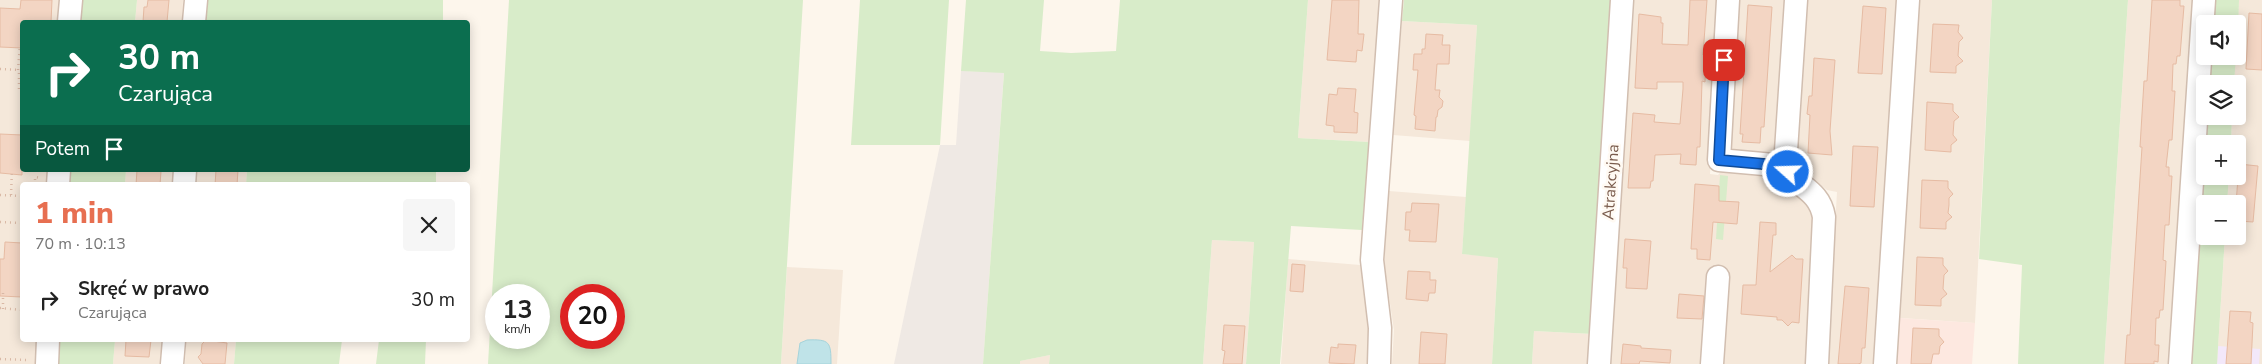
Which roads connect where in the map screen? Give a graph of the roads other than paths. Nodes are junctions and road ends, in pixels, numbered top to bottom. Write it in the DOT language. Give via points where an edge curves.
graph roads {
  1 [pos="71,0"];
  2 [pos="196,0"];
  3 [pos="1391,0"];
  4 [pos="1622,0"];
  5 [pos="1728,0"];
  6 [pos="1796,0"];
  7 [pos="1908,0"];
  8 [pos="2204,0"];
  9 [pos="69,20"];
  10 [pos="194,20"];
  11 [pos="1785,166"];
  12 [pos="1718,277"];
  13 [pos="47,342"];
  14 [pos="174,342"];
  15 [pos="39,362"];
  16 [pos="172,364"];
  17 [pos="1379,364"];
  18 [pos="1599,364"];
  19 [pos="1712,364"];
  20 [pos="1816,364"];
  21 [pos="1885,364"];
  22 [pos="2180,364"];
  1 -- 9 [label="street"];
  2 -- 10 [label="street"];
  3 -- 17 [label="street" via="1372,260 1380,328"];
  4 -- 18 [label="street, Atrakcyjna"];
  5 -- 11 [label="street" via="1719,160"];
  6 -- 11 [label="street"];
  7 -- 21 [label="street"];
  8 -- 22 [label="street"];
  11 -- 20 [label="street" via="1818,198 1823,211"];
  12 -- 19 [label="street"];
  13 -- 15 [label="street"];
  14 -- 16 [label="street"];
}
